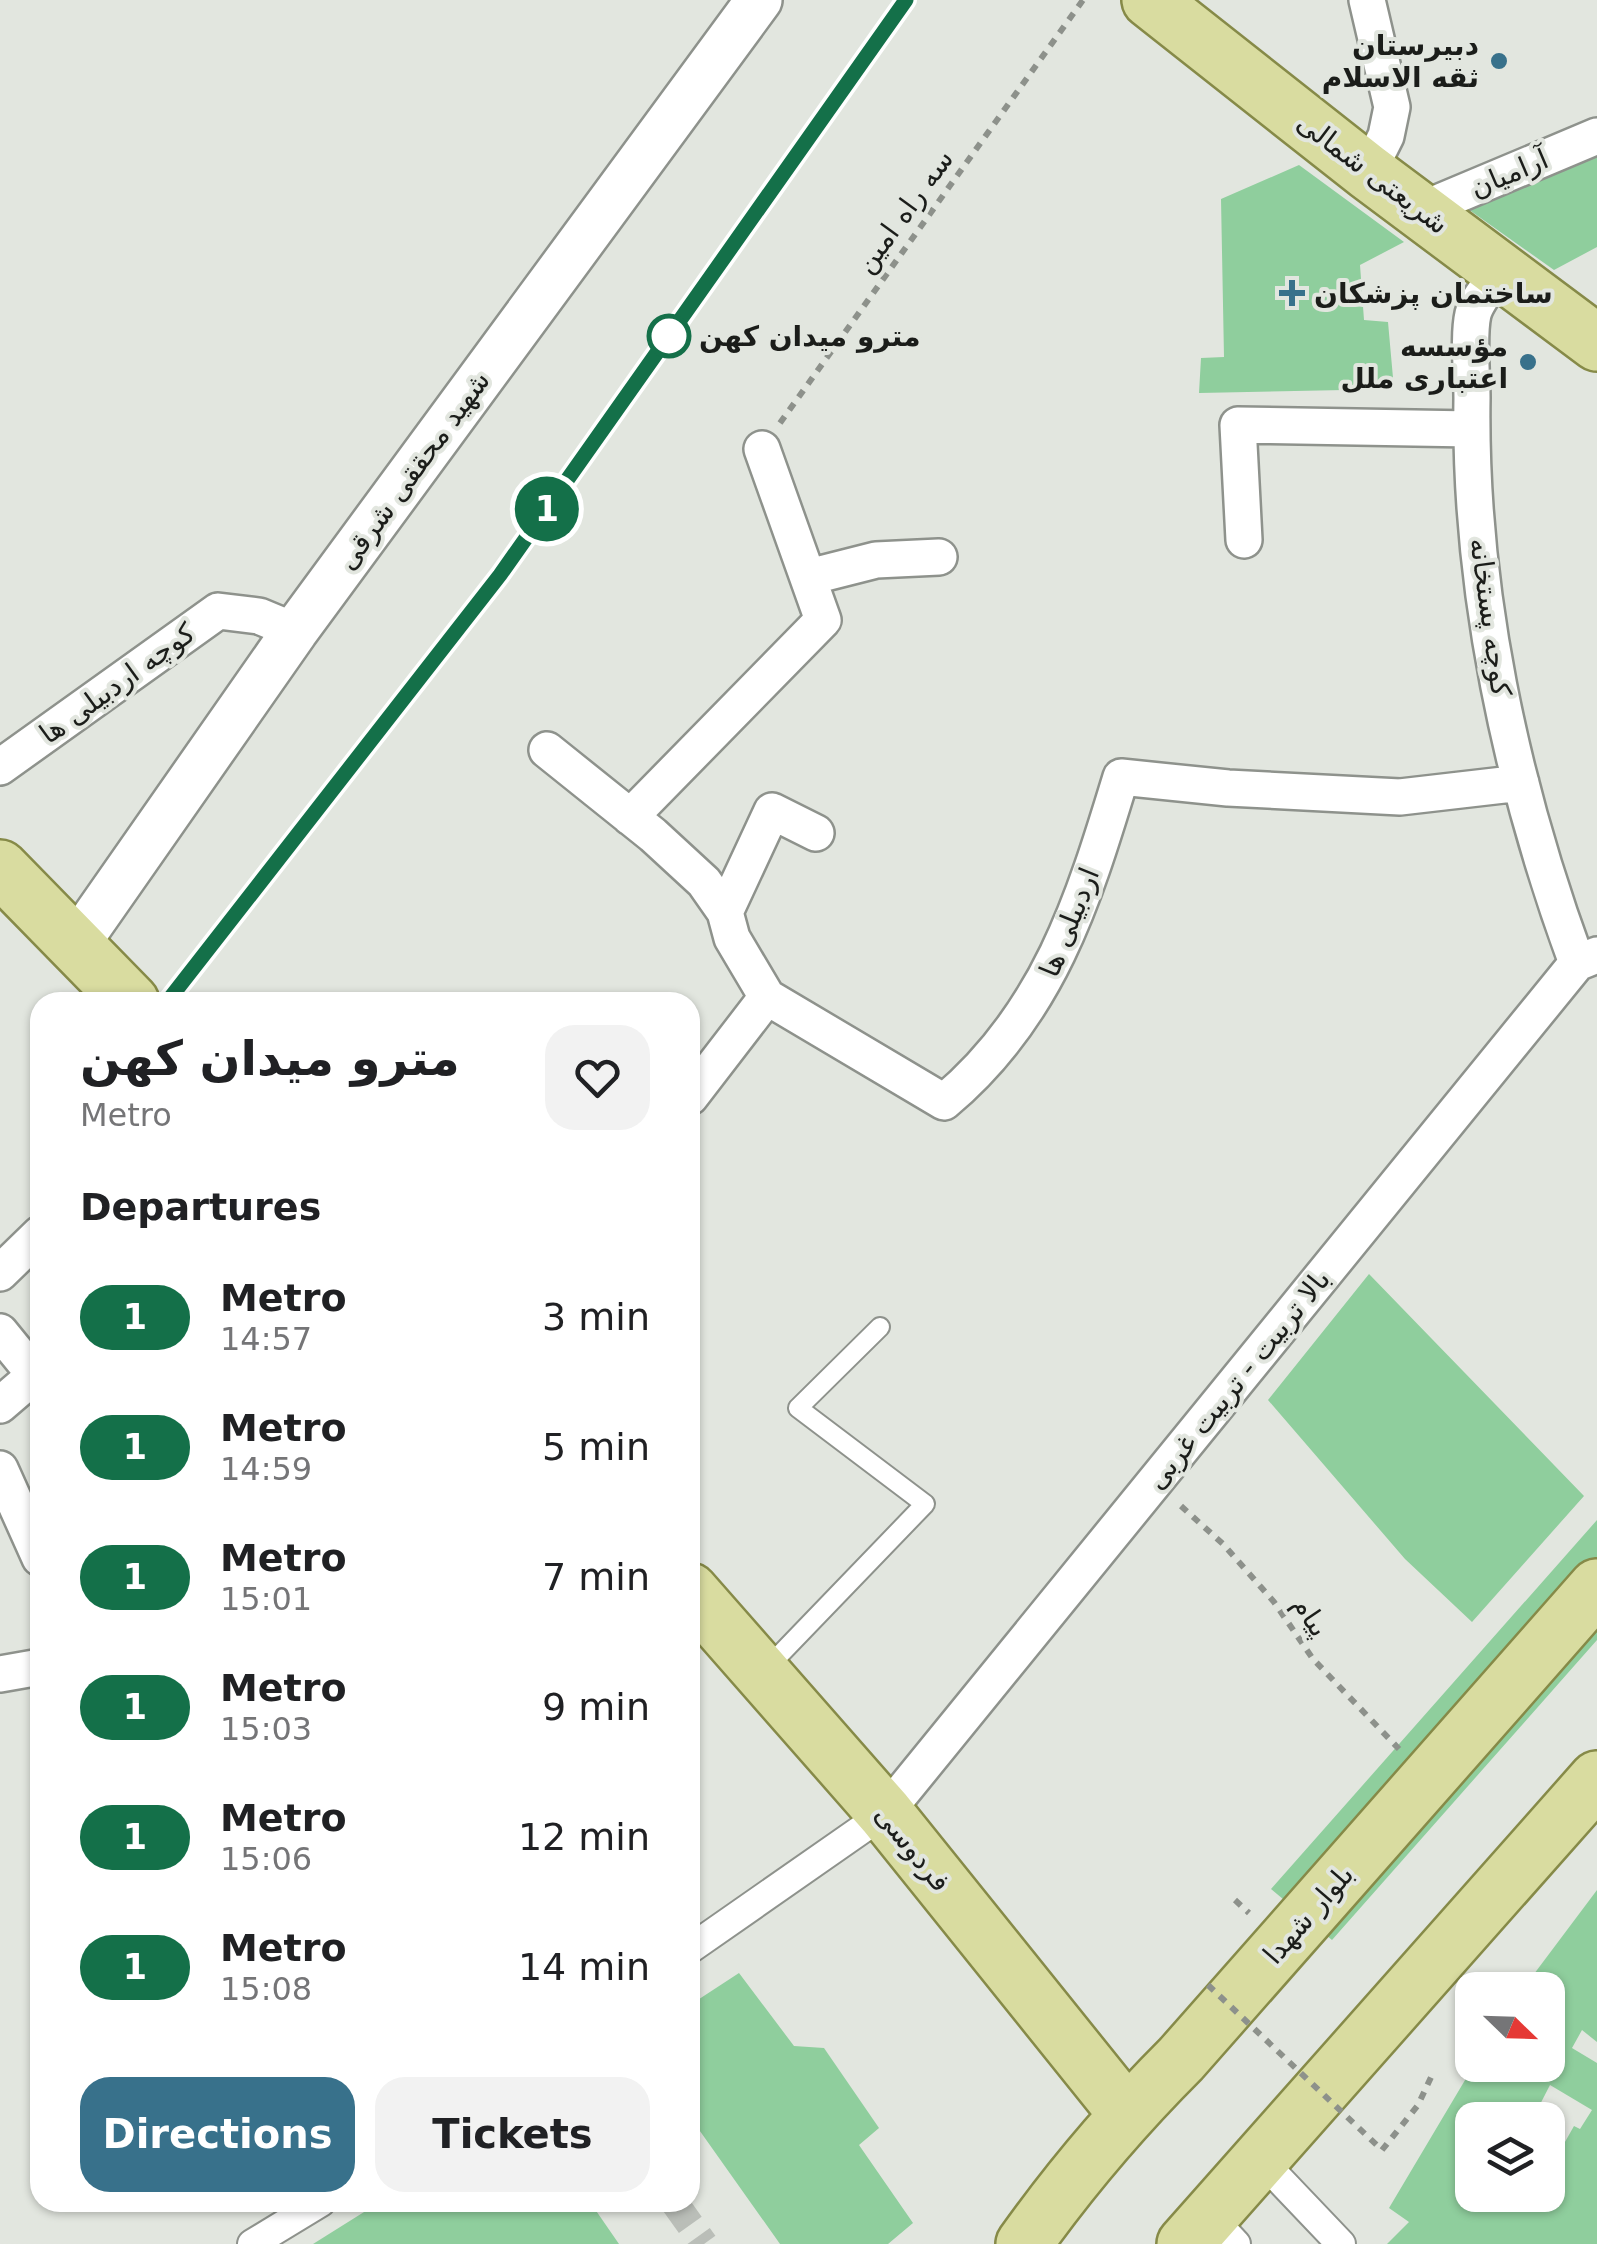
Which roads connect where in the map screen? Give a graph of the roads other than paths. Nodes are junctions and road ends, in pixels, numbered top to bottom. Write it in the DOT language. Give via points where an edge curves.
graph roads {
  1 [pos="759,0"];
  2 [pos="1150,0"];
  3 [pos="1368,0"];
  4 [pos="1597,136"];
  5 [pos="1368,172"];
  6 [pos="1421,210"];
  7 [pos="1502,269"];
  8 [pos="1597,343"];
  9 [pos="1472,429"];
  10 [pos="762,449"];
  11 [pos="1244,540"];
  12 [pos="938,558"];
  13 [pos="810,577"];
  14 [pos="295,631"];
  15 [pos="547,750"];
  16 [pos="0,767"];
  17 [pos="1521,783"];
  18 [pos="630,817"];
  19 [pos="816,832"];
  20 [pos="0,868"];
  21 [pos="725,912"];
  22 [pos="75,946"];
  23 [pos="1587,959"];
  24 [pos="121,992"];
  25 [pos="767,997"];
  26 [pos="700,1084"];
  27 [pos="30,1244"];
  28 [pos="0,1273"];
  29 [pos="880,1327"];
  30 [pos="0,1332"];
  31 [pos="30,1370"];
  32 [pos="30,1380"];
  33 [pos="0,1405"];
  34 [pos="0,1470"];
  35 [pos="30,1536"];
  36 [pos="1597,1587"];
  37 [pos="700,1602"];
  38 [pos="30,1669"];
  39 [pos="762,1672"];
  40 [pos="0,1674"];
  41 [pos="1597,1779"];
  42 [pos="886,1813"];
  43 [pos="700,1942"];
  44 [pos="1127,2114"];
  45 [pos="1261,2160"];
  46 [pos="305,2212"];
  47 [pos="1210,2235"];
  48 [pos="252,2244"];
  49 [pos="1024,2244"];
  50 [pos="1340,2244"];
  1 -- 14 [label="street, شهید محققی شرقی"];
  2 -- 5 [label="main road, شریعتی شمالی"];
  3 -- 5 [label="street" via="1392,107"];
  4 -- 6 [label="street, آرامیان"];
  5 -- 6 [label="main road, شریعتی شمالی"];
  6 -- 7 [label="main road, شریعتی شمالی"];
  7 -- 8 [label="main road, شریعتی شمالی"];
  7 -- 9 [label="street, کوچه پستخانه" via="1473,313"];
  9 -- 11 [label="street" via="1238,425"];
  9 -- 17 [label="street, کوچه پستخانه" via="1483,578"];
  10 -- 13 [label="street"];
  12 -- 13 [label="street" via="876,560"];
  13 -- 18 [label="street" via="823,620"];
  14 -- 16 [label="street, کوچه اردبیلی ها" via="259,616 218,611"];
  14 -- 22 [label="street, شهید محققی شرقی"];
  15 -- 18 [label="street"];
  17 -- 23 [label="street, کوچه پستخانه" via="1550,889"];
  17 -- 25 [label="street, اردبیلی ها" via="1400,797 1121,778 1071,928 1041,989 1010,1035 944,1102"];
  18 -- 21 [label="street" via="704,882"];
  19 -- 21 [label="street" via="772,811"];
  20 -- 22 [label="main road"];
  21 -- 25 [label="street" via="732,938"];
  22 -- 24 [label="main road"];
  23 -- 42 [label="street, بالا تربیت - تربیت غربی"];
  25 -- 26 [label="street"];
  27 -- 28 [label="street"];
  29 -- 39 [label="lane" via="798,1408 925,1504"];
  30 -- 31 [label="street"];
  32 -- 33 [label="street"];
  34 -- 35 [label="street"];
  36 -- 44 [label="main road, بلوار شهدا"];
  37 -- 39 [label="main road, فردوسی"];
  38 -- 40 [label="street"];
  39 -- 42 [label="main road, فردوسی"];
  41 -- 45 [label="main road"];
  42 -- 43 [label="street"];
  42 -- 44 [label="main road, فردوسی"];
  44 -- 49 [label="main road, بلوار شهدا"];
  45 -- 47 [label="main road"];
  45 -- 50 [label="street"];
  46 -- 48 [label="street"];
}
